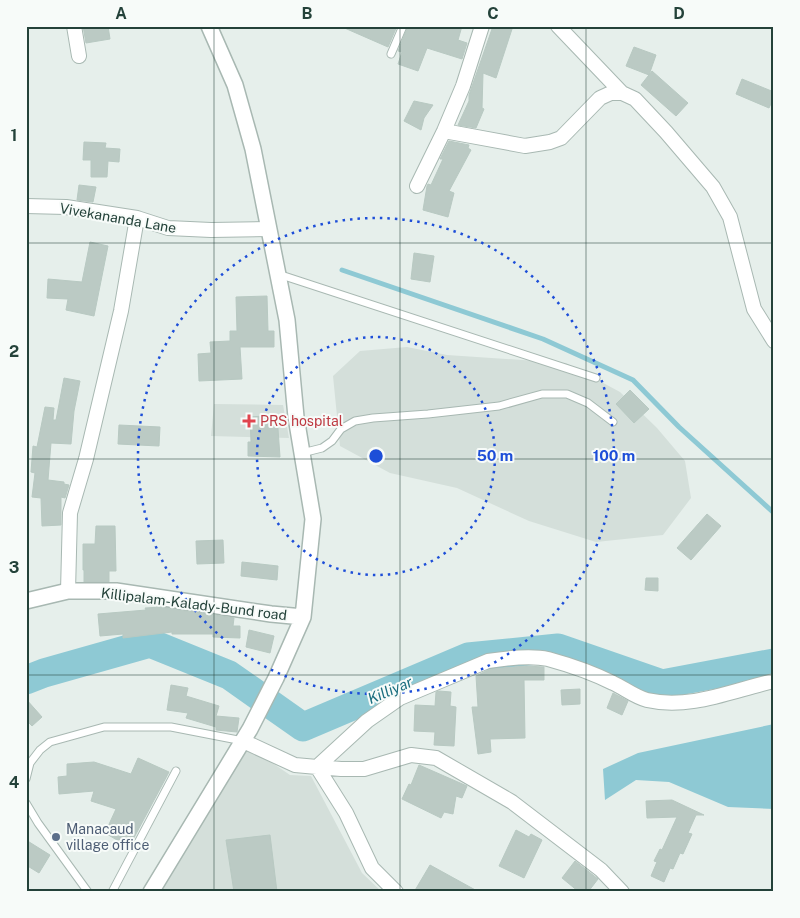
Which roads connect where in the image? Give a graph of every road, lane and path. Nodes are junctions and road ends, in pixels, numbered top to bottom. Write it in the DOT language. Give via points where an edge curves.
graph roads {
  1 [pos="74,26"];
  2 [pos="209,26"];
  3 [pos="403,26"];
  4 [pos="482,26"];
  5 [pos="558,26"];
  6 [pos="391,54"];
  7 [pos="79,56"];
  8 [pos="622,93"];
  9 [pos="444,131"];
  10 [pos="417,186"];
  11 [pos="26,206"];
  12 [pos="137,218"];
  13 [pos="270,229"];
  14 [pos="278,274"];
  15 [pos="774,341"];
  16 [pos="596,378"];
  17 [pos="613,422"];
  18 [pos="302,453"];
  19 [pos="68,591"];
  20 [pos="26,601"];
  21 [pos="303,617"];
  22 [pos="774,681"];
  23 [pos="246,735"];
  24 [pos="318,767"];
  25 [pos="176,770"];
  26 [pos="26,779"];
  27 [pos="26,803"];
  28 [pos="88,892"];
  29 [pos="112,892"];
  30 [pos="151,892"];
  31 [pos="396,892"];
  32 [pos="622,892"];
  1 -- 7 [label="street"];
  2 -- 13 [label="street" via="235,85"];
  3 -- 6 [label="lane"];
  4 -- 9 [label="street" via="463,86"];
  5 -- 8 [label="street"];
  8 -- 9 [label="street" via="600,98 560,138 542,144 525,146"];
  8 -- 15 [label="street" via="635,99 713,187 730,217 754,309"];
  9 -- 10 [label="street"];
  11 -- 12 [label="street, Vivekananda Lane" via="66,207"];
  12 -- 13 [label="street, Vivekananda Lane" via="168,228"];
  12 -- 19 [label="street" via="121,311 86,460 70,513"];
  13 -- 14 [label="street"];
  14 -- 16 [label="lane"];
  14 -- 18 [label="street"];
  17 -- 18 [label="lane" via="588,403 567,394 542,394 499,406 355,421 341,429 322,448"];
  18 -- 21 [label="street" via="313,519"];
  19 -- 20 [label="street, Killipalam-Kalady-Bund road"];
  19 -- 21 [label="street, Killipalam-Kalady-Bund road" via="116,591"];
  21 -- 23 [label="street"];
  22 -- 24 [label="street" via="681,703 646,700 612,682 547,659 488,661 400,698 367,722"];
  23 -- 24 [label="street" via="295,765"];
  23 -- 26 [label="lane" via="171,727 104,727 50,742 30,763"];
  23 -- 30 [label="street"];
  24 -- 31 [label="street" via="346,813 372,868"];
  24 -- 32 [label="street" via="364,769 411,756 436,758 512,802 601,870"];
  25 -- 29 [label="lane"];
  27 -- 28 [label="lane"];
}
